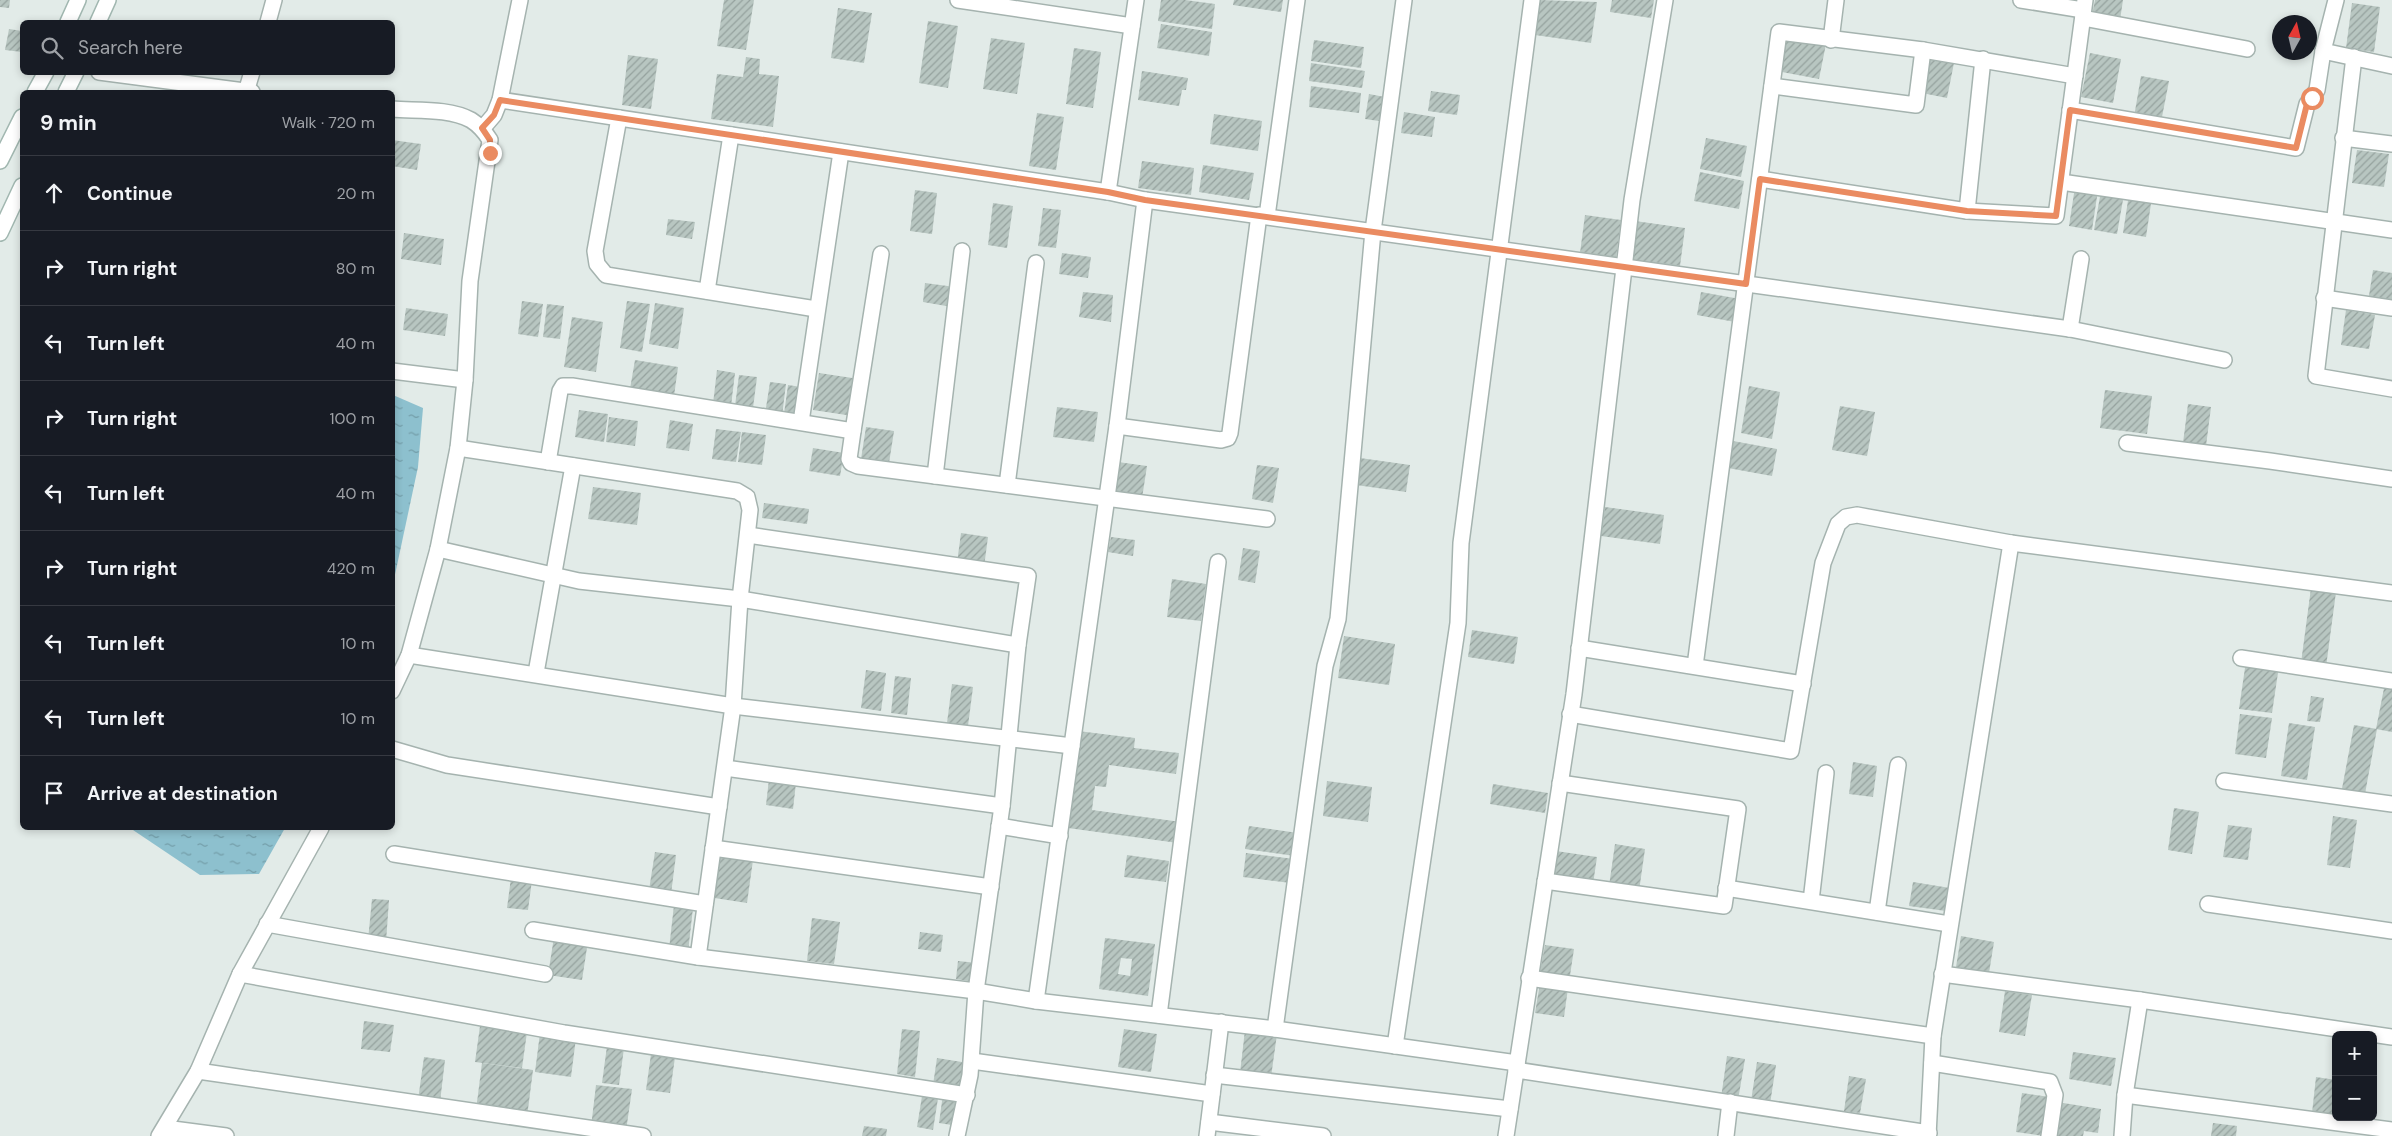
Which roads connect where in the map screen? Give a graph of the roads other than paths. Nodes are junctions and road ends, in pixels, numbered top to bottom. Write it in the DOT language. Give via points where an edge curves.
graph roads {
  1 [pos="78,0"];
  2 [pos="108,0"];
  3 [pos="274,0"];
  4 [pos="520,0"];
  5 [pos="958,0"];
  6 [pos="1136,0"];
  7 [pos="1297,0"];
  8 [pos="1404,0"];
  9 [pos="1532,0"];
  10 [pos="1665,0"];
  11 [pos="1836,0"];
  12 [pos="2021,0"];
  13 [pos="2336,0"];
  14 [pos="2084,9"];
  15 [pos="69,20"];
  16 [pos="99,20"];
  17 [pos="269,20"];
  18 [pos="1132,26"];
  19 [pos="1831,40"];
  20 [pos="2248,49"];
  21 [pos="1923,50"];
  22 [pos="2323,51"];
  23 [pos="2354,56"];
  24 [pos="1983,59"];
  25 [pos="2392,66"];
  26 [pos="44,75"];
  27 [pos="74,75"];
  28 [pos="122,75"];
  29 [pos="252,75"];
  30 [pos="2075,76"];
  31 [pos="1772,86"];
  32 [pos="36,90"];
  33 [pos="67,90"];
  34 [pos="234,90"];
  35 [pos="249,90"];
  36 [pos="500,100"];
  37 [pos="395,109"];
  38 [pos="2070,110"];
  39 [pos="619,118"];
  40 [pos="20,121"];
  41 [pos="482,128"];
  42 [pos="731,135"];
  43 [pos="2343,138"];
  44 [pos="2392,144"];
  45 [pos="841,152"];
  46 [pos="0,161"];
  47 [pos="1760,179"];
  48 [pos="2061,182"];
  49 [pos="20,190"];
  50 [pos="1108,192"];
  51 [pos="1145,200"];
  52 [pos="1967,211"];
  53 [pos="1263,215"];
  54 [pos="2333,222"];
  55 [pos="2392,230"];
  56 [pos="1372,231"];
  57 [pos="0,233"];
  58 [pos="1499,249"];
  59 [pos="962,251"];
  60 [pos="881,254"];
  61 [pos="2081,260"];
  62 [pos="1036,263"];
  63 [pos="1624,266"];
  64 [pos="1746,284"];
  65 [pos="707,291"];
  66 [pos="2324,298"];
  67 [pos="2392,308"];
  68 [pos="816,309"];
  69 [pos="2070,329"];
  70 [pos="2224,360"];
  71 [pos="395,371"];
  72 [pos="465,380"];
  73 [pos="2392,389"];
  74 [pos="801,422"];
  75 [pos="1117,426"];
  76 [pos="853,431"];
  77 [pos="2126,443"];
  78 [pos="458,448"];
  79 [pos="548,462"];
  80 [pos="573,466"];
  81 [pos="934,476"];
  82 [pos="2392,480"];
  83 [pos="1007,485"];
  84 [pos="1105,498"];
  85 [pos="1267,519"];
  86 [pos="748,535"];
  87 [pos="2011,543"];
  88 [pos="438,549"];
  89 [pos="1218,562"];
  90 [pos="554,576"];
  91 [pos="2392,593"];
  92 [pos="740,598"];
  93 [pos="1018,645"];
  94 [pos="1579,648"];
  95 [pos="409,655"];
  96 [pos="2242,658"];
  97 [pos="1695,666"];
  98 [pos="536,673"];
  99 [pos="2392,681"];
  100 [pos="1803,684"];
  101 [pos="395,685"];
  102 [pos="733,706"];
  103 [pos="1570,714"];
  104 [pos="1010,737"];
  105 [pos="1072,746"];
  106 [pos="395,750"];
  107 [pos="1898,765"];
  108 [pos="725,768"];
  109 [pos="1826,773"];
  110 [pos="2224,781"];
  111 [pos="1560,784"];
  112 [pos="2392,804"];
  113 [pos="1002,806"];
  114 [pos="719,807"];
  115 [pos="999,826"];
  116 [pos="320,830"];
  117 [pos="1060,836"];
  118 [pos="713,848"];
  119 [pos="394,854"];
  120 [pos="1545,881"];
  121 [pos="991,886"];
  122 [pos="1726,888"];
  123 [pos="1810,902"];
  124 [pos="705,904"];
  125 [pos="2208,904"];
  126 [pos="1877,912"];
  127 [pos="267,924"];
  128 [pos="1949,924"];
  129 [pos="532,930"];
  130 [pos="2392,931"];
  131 [pos="698,957"];
  132 [pos="240,974"];
  133 [pos="545,974"];
  134 [pos="1942,974"];
  135 [pos="1529,978"];
  136 [pos="976,991"];
  137 [pos="2140,1000"];
  138 [pos="1036,1002"];
  139 [pos="1159,1015"];
  140 [pos="1221,1022"];
  141 [pos="1276,1029"];
  142 [pos="1933,1036"];
  143 [pos="2392,1037"];
  144 [pos="1395,1046"];
  145 [pos="972,1061"];
  146 [pos="1932,1063"];
  147 [pos="1516,1066"];
  148 [pos="198,1071"];
  149 [pos="1214,1075"];
  150 [pos="1212,1094"];
  151 [pos="967,1095"];
  152 [pos="2125,1096"];
  153 [pos="1730,1102"];
  154 [pos="1510,1109"];
  155 [pos="1208,1129"];
  156 [pos="2392,1130"];
  157 [pos="162,1132"];
  158 [pos="1928,1134"];
  159 [pos="226,1136"];
  160 [pos="643,1136"];
  161 [pos="956,1136"];
  162 [pos="1323,1136"];
  163 [pos="1506,1136"];
  164 [pos="1726,1136"];
  165 [pos="2049,1136"];
  166 [pos="2122,1136"];
  1 -- 15 [label="street"];
  2 -- 16 [label="street"];
  3 -- 17 [label="street"];
  4 -- 36 [label="street"];
  5 -- 18 [label="street"];
  6 -- 18 [label="street"];
  7 -- 53 [label="street"];
  8 -- 56 [label="street"];
  9 -- 58 [label="street"];
  10 -- 63 [label="street"];
  11 -- 19 [label="street"];
  12 -- 14 [label="street"];
  13 -- 22 [label="street"];
  14 -- 20 [label="street"];
  14 -- 30 [label="street"];
  18 -- 50 [label="street"];
  19 -- 21 [label="street"];
  19 -- 31 [label="street" via="1779,32"];
  21 -- 24 [label="street"];
  21 -- 31 [label="street" via="1916,105"];
  22 -- 23 [label="street"];
  22 -- 38 [label="street" via="2317,90 2307,104 2296,148"];
  23 -- 25 [label="street"];
  23 -- 43 [label="street"];
  24 -- 30 [label="street"];
  24 -- 52 [label="street"];
  26 -- 32 [label="street"];
  27 -- 33 [label="street"];
  28 -- 34 [label="street"];
  29 -- 35 [label="street"];
  30 -- 38 [label="street"];
  31 -- 47 [label="street"];
  36 -- 39 [label="street"];
  36 -- 41 [label="street" via="494,115"];
  37 -- 41 [label="street" via="448,113"];
  38 -- 48 [label="street"];
  39 -- 42 [label="street"];
  39 -- 65 [label="street" via="595,251 597,264 606,275"];
  40 -- 46 [label="street"];
  41 -- 72 [label="street" via="490,140 490,153 470,281"];
  42 -- 45 [label="street"];
  42 -- 65 [label="street"];
  43 -- 44 [label="street"];
  43 -- 54 [label="street"];
  45 -- 50 [label="street"];
  45 -- 68 [label="street"];
  47 -- 52 [label="street"];
  47 -- 64 [label="street"];
  48 -- 52 [label="street" via="2056,216"];
  48 -- 54 [label="street"];
  49 -- 57 [label="street"];
  50 -- 51 [label="street"];
  51 -- 53 [label="street"];
  51 -- 75 [label="street"];
  53 -- 56 [label="street"];
  53 -- 75 [label="street" via="1228,438 1221,440"];
  54 -- 55 [label="street"];
  54 -- 66 [label="street"];
  56 -- 58 [label="street"];
  56 -- 141 [label="street" via="1338,619 1325,666"];
  58 -- 63 [label="street"];
  58 -- 144 [label="street" via="1461,543 1458,623"];
  59 -- 81 [label="street"];
  60 -- 76 [label="street"];
  61 -- 69 [label="street"];
  62 -- 83 [label="street"];
  63 -- 64 [label="street"];
  63 -- 94 [label="street"];
  64 -- 69 [label="street"];
  64 -- 97 [label="street"];
  65 -- 68 [label="street"];
  66 -- 67 [label="street"];
  66 -- 73 [label="street" via="2316,376"];
  68 -- 74 [label="street"];
  69 -- 70 [label="street"];
  71 -- 72 [label="street"];
  72 -- 78 [label="street"];
  74 -- 76 [label="street"];
  74 -- 79 [label="street" via="563,386"];
  75 -- 84 [label="street"];
  76 -- 81 [label="street" via="851,463"];
  77 -- 82 [label="street"];
  78 -- 79 [label="street"];
  78 -- 88 [label="street"];
  79 -- 80 [label="street"];
  80 -- 86 [label="street" via="737,490 747,497 750,510"];
  80 -- 90 [label="street"];
  81 -- 83 [label="street"];
  83 -- 84 [label="street"];
  84 -- 85 [label="street"];
  84 -- 105 [label="street"];
  86 -- 92 [label="street"];
  86 -- 93 [label="street" via="1028,576"];
  87 -- 91 [label="street"];
  87 -- 100 [label="street" via="1882,518 1846,517 1838,524 1823,563"];
  87 -- 128 [label="street"];
  88 -- 90 [label="street"];
  88 -- 95 [label="street"];
  89 -- 139 [label="street"];
  90 -- 92 [label="street"];
  90 -- 98 [label="street"];
  92 -- 93 [label="street"];
  92 -- 102 [label="street"];
  93 -- 104 [label="street"];
  94 -- 97 [label="street"];
  94 -- 103 [label="street"];
  95 -- 98 [label="street"];
  95 -- 101 [label="street"];
  96 -- 99 [label="street"];
  97 -- 100 [label="street"];
  98 -- 102 [label="street"];
  100 -- 103 [label="street" via="1791,751"];
  102 -- 104 [label="street"];
  102 -- 108 [label="street"];
  103 -- 111 [label="street"];
  104 -- 105 [label="street"];
  104 -- 113 [label="street"];
  105 -- 117 [label="street"];
  106 -- 114 [label="street" via="447,765"];
  107 -- 126 [label="street"];
  108 -- 113 [label="street"];
  108 -- 114 [label="street"];
  109 -- 123 [label="street"];
  110 -- 112 [label="street"];
  111 -- 120 [label="street"];
  111 -- 122 [label="street" via="1738,809"];
  113 -- 115 [label="street"];
  114 -- 118 [label="street"];
  115 -- 117 [label="street"];
  115 -- 121 [label="street"];
  116 -- 127 [label="street"];
  117 -- 138 [label="street"];
  118 -- 121 [label="street"];
  118 -- 124 [label="street"];
  119 -- 124 [label="street"];
  120 -- 122 [label="street" via="1724,906"];
  120 -- 135 [label="street"];
  121 -- 136 [label="street"];
  122 -- 123 [label="street"];
  123 -- 126 [label="street"];
  124 -- 131 [label="street"];
  125 -- 130 [label="street"];
  126 -- 128 [label="street"];
  127 -- 132 [label="street"];
  127 -- 133 [label="street"];
  128 -- 134 [label="street"];
  129 -- 131 [label="street"];
  131 -- 136 [label="street"];
  132 -- 148 [label="street"];
  132 -- 151 [label="street" via="564,1033"];
  134 -- 137 [label="street"];
  134 -- 142 [label="street"];
  135 -- 142 [label="street"];
  135 -- 147 [label="street"];
  136 -- 138 [label="street"];
  136 -- 145 [label="street"];
  137 -- 143 [label="street"];
  137 -- 152 [label="street"];
  138 -- 139 [label="street"];
  139 -- 140 [label="street"];
  140 -- 141 [label="street"];
  140 -- 149 [label="street"];
  141 -- 144 [label="street"];
  142 -- 146 [label="street"];
  144 -- 147 [label="street"];
  145 -- 150 [label="street"];
  145 -- 151 [label="street"];
  146 -- 158 [label="street"];
  146 -- 165 [label="street" via="2050,1082 2055,1095"];
  147 -- 153 [label="street"];
  147 -- 154 [label="street"];
  148 -- 157 [label="street"];
  148 -- 160 [label="street"];
  149 -- 150 [label="street"];
  149 -- 154 [label="street"];
  150 -- 155 [label="street"];
  151 -- 161 [label="street"];
  152 -- 156 [label="street"];
  152 -- 166 [label="street"];
  153 -- 158 [label="street"];
  153 -- 164 [label="street"];
  154 -- 163 [label="street"];
  155 -- 162 [label="street"];
  157 -- 159 [label="street"];
}
